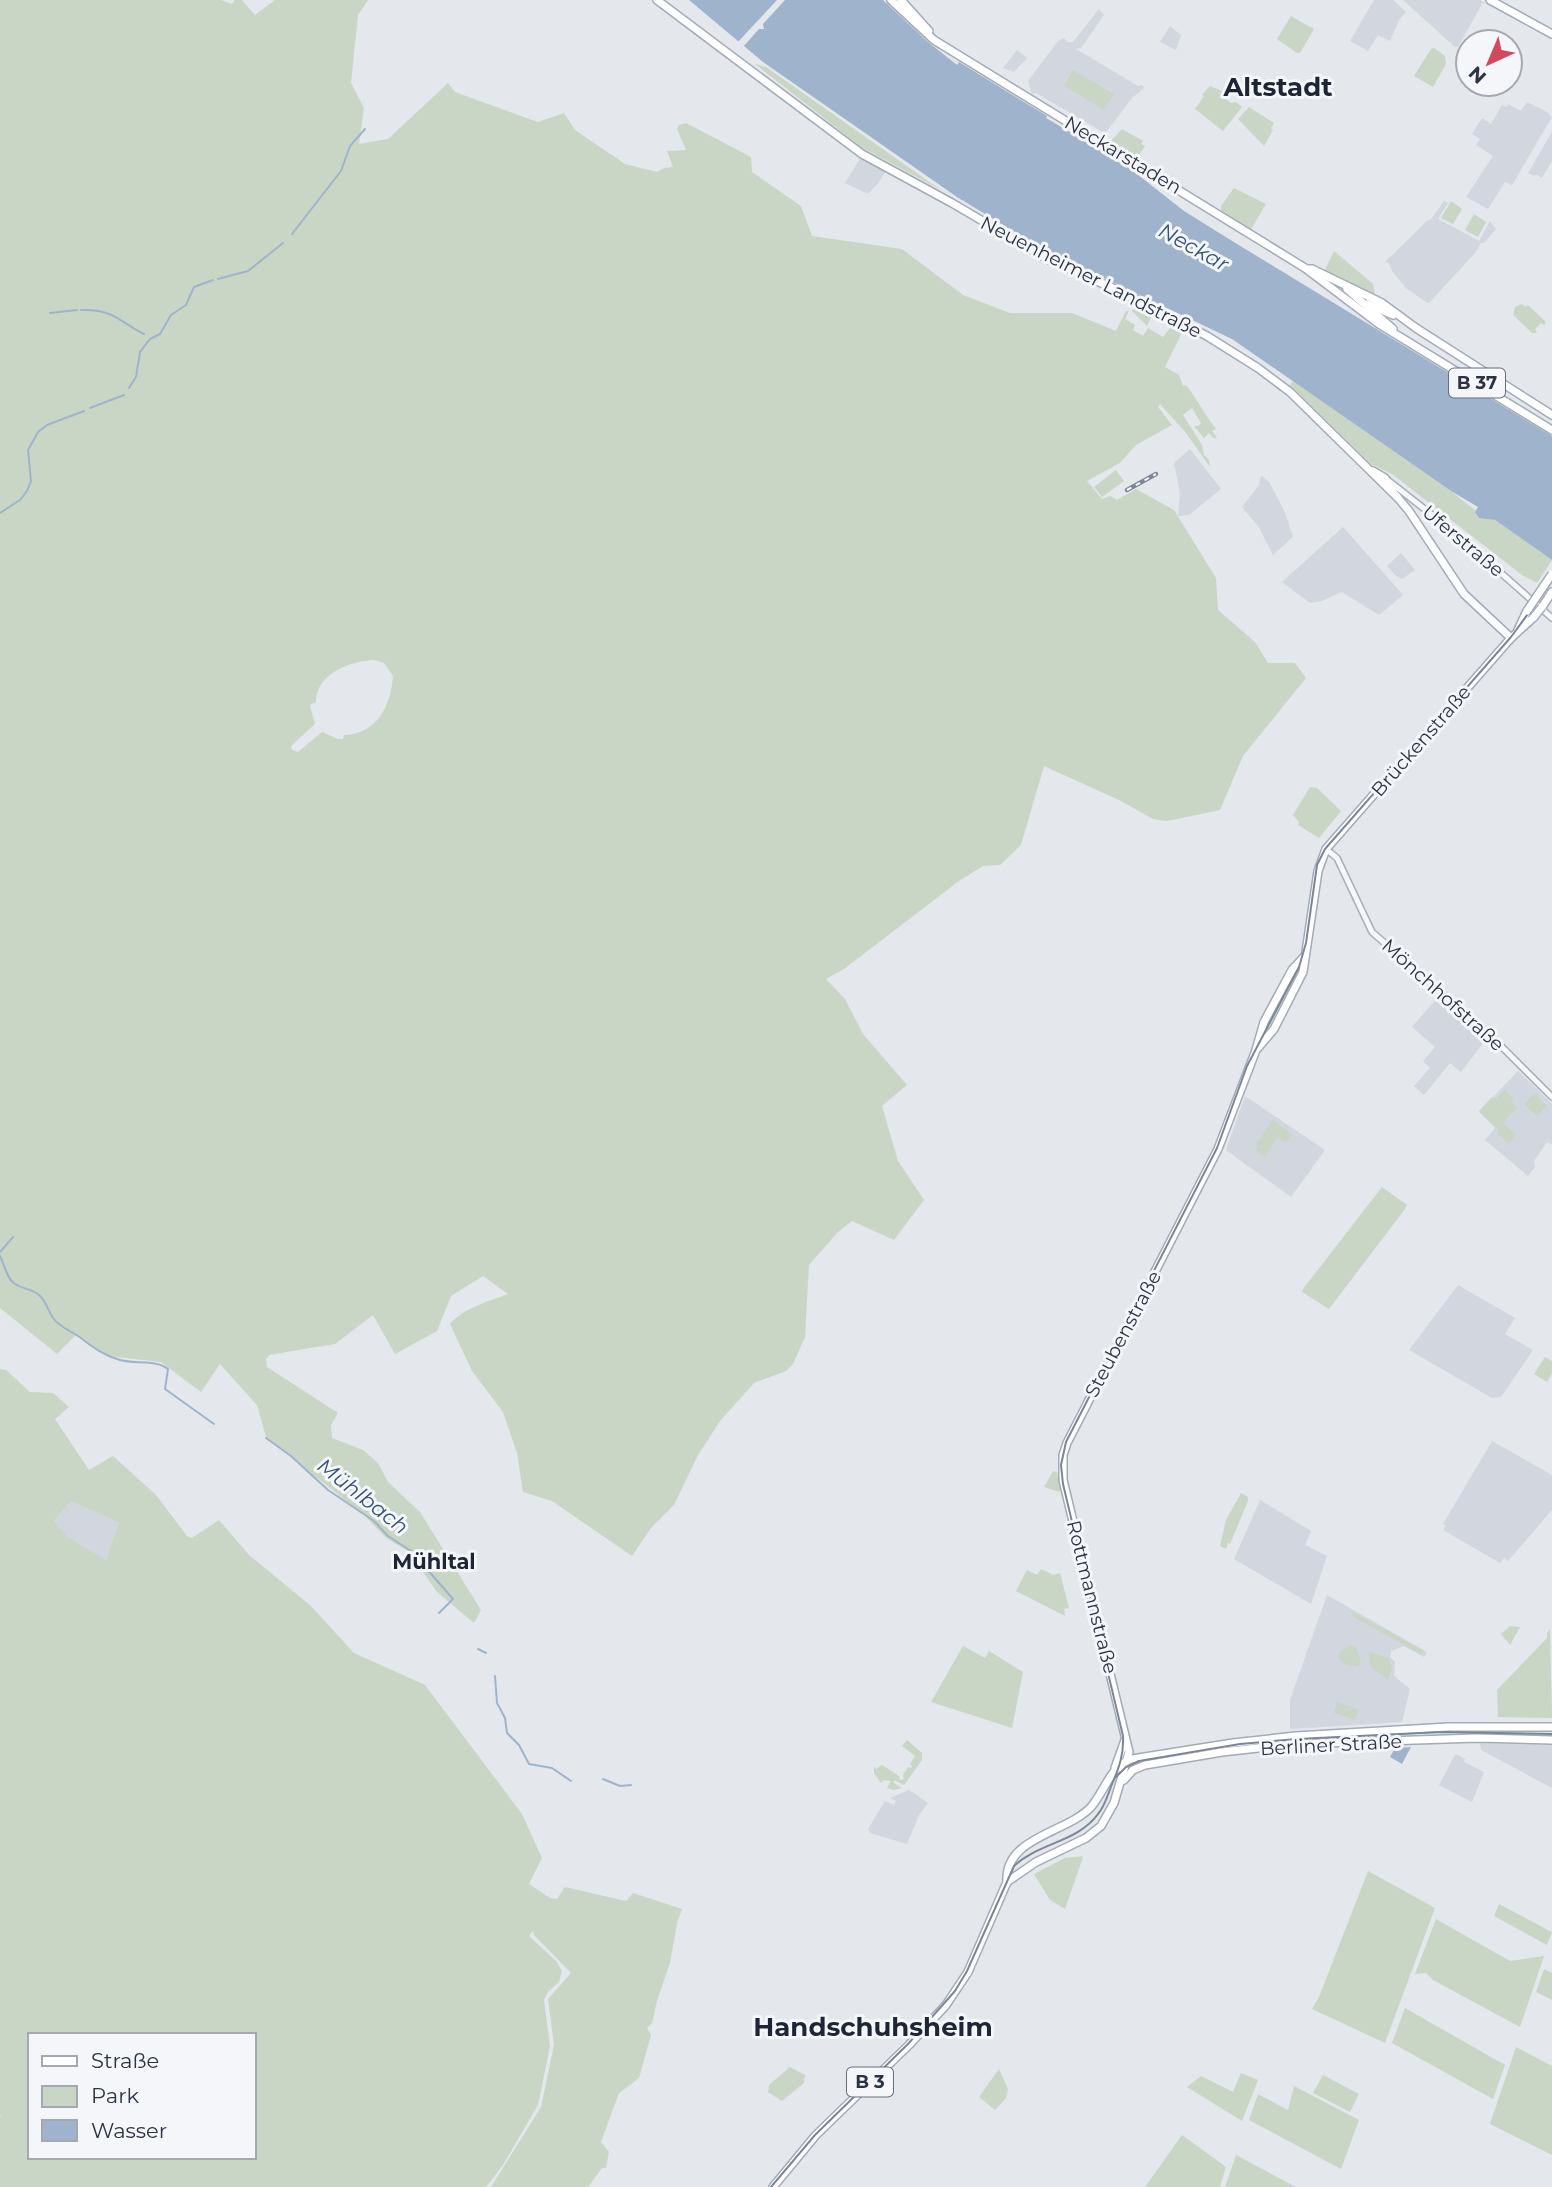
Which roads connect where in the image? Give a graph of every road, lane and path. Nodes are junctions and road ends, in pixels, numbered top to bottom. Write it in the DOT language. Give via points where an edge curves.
graph roads {
  1 [pos="657,0"];
  2 [pos="891,0"];
  3 [pos="901,0"];
  4 [pos="1490,0"];
  5 [pos="1552,34"];
  6 [pos="939,42"];
  7 [pos="1307,269"];
  8 [pos="1342,284"];
  9 [pos="1332,290"];
  10 [pos="1363,302"];
  11 [pos="1404,320"];
  12 [pos="1402,337"];
  13 [pos="1552,415"];
  14 [pos="1552,430"];
  15 [pos="1370,470"];
  16 [pos="1385,478"];
  17 [pos="1397,497"];
  18 [pos="1552,574"];
  19 [pos="1552,592"];
  20 [pos="1552,618"];
  21 [pos="1514,636"];
  22 [pos="1326,849"];
  23 [pos="1305,956"];
  24 [pos="1256,1050"];
  25 [pos="1552,1097"];
  26 [pos="1063,1455"];
  27 [pos="1552,1727"];
  28 [pos="1125,1740"];
  29 [pos="1552,1740"];
  30 [pos="1129,1756"];
  31 [pos="1115,1770"];
  32 [pos="1120,1786"];
  33 [pos="1007,1882"];
  34 [pos="773,2187"];
  1 -- 15 [label="main road, Neuenheimer Landstraße" via="869,158 1049,260 1225,346 1284,387"];
  2 -- 6 [label="main road, Neckarstaden / B 37"];
  3 -- 6 [label="main road, Neckarstaden / B 37"];
  4 -- 5 [label="main road"];
  6 -- 7 [label="main road, Neckarstaden / B 37"];
  7 -- 8 [label="main road, Neckarstaden / B 37"];
  7 -- 9 [label="main road, Neckarstaden / B 37"];
  8 -- 10 [label="main road, Neckarstaden / B 37"];
  8 -- 11 [label="main road, Neckarstaden" via="1377,300"];
  9 -- 10 [label="main road, Neckarstaden"];
  9 -- 12 [label="main road, Neckarstaden / B 37"];
  10 -- 11 [label="main road, Neckarstaden"];
  10 -- 12 [label="main road, Neckarstaden / B 37"];
  11 -- 13 [label="main road, Neckarstaden"];
  12 -- 14 [label="main road, Neckarstaden / B 37"];
  15 -- 16 [label="main road, Uferstraße"];
  15 -- 17 [label="main road, Neuenheimer Landstraße"];
  16 -- 17 [label="main road, Neuenheimer Landstraße"];
  16 -- 20 [label="street, Uferstraße"];
  17 -- 21 [label="main road, Neuenheimer Landstraße" via="1466,596"];
  18 -- 21 [label="main road, Brückenstraße, bridge"];
  19 -- 21 [label="main road, Brückenstraße, bridge"];
  21 -- 22 [label="main road, Brückenstraße"];
  22 -- 23 [label="main road" via="1319,865"];
  22 -- 25 [label="street, Mönchhofstraße" via="1337,858 1372,932 1491,1036"];
  23 -- 24 [label="main road" via="1292,970 1264,1022"];
  23 -- 24 [label="main road" via="1306,965 1274,1029"];
  24 -- 26 [label="main road, Steubenstraße" via="1218,1149"];
  26 -- 28 [label="main road, Rottmannstraße" via="1063,1480"];
  27 -- 30 [label="main road, Berliner Straße" via="1448,1727 1296,1736"];
  28 -- 30 [label="main road, Rottmannstraße"];
  28 -- 31 [label="main road, B 3"];
  29 -- 32 [label="main road, Berliner Straße" via="1275,1745 1145,1765 1128,1774"];
  30 -- 31 [label="main road, Berliner Straße"];
  30 -- 32 [label="main road"];
  31 -- 33 [label="main road, B 3" via="1082,1815 1026,1845 1015,1856"];
  32 -- 33 [label="main road" via="1109,1814 1094,1831"];
  33 -- 34 [label="main road, B 3" via="966,1976 946,2005 816,2136"];
}
